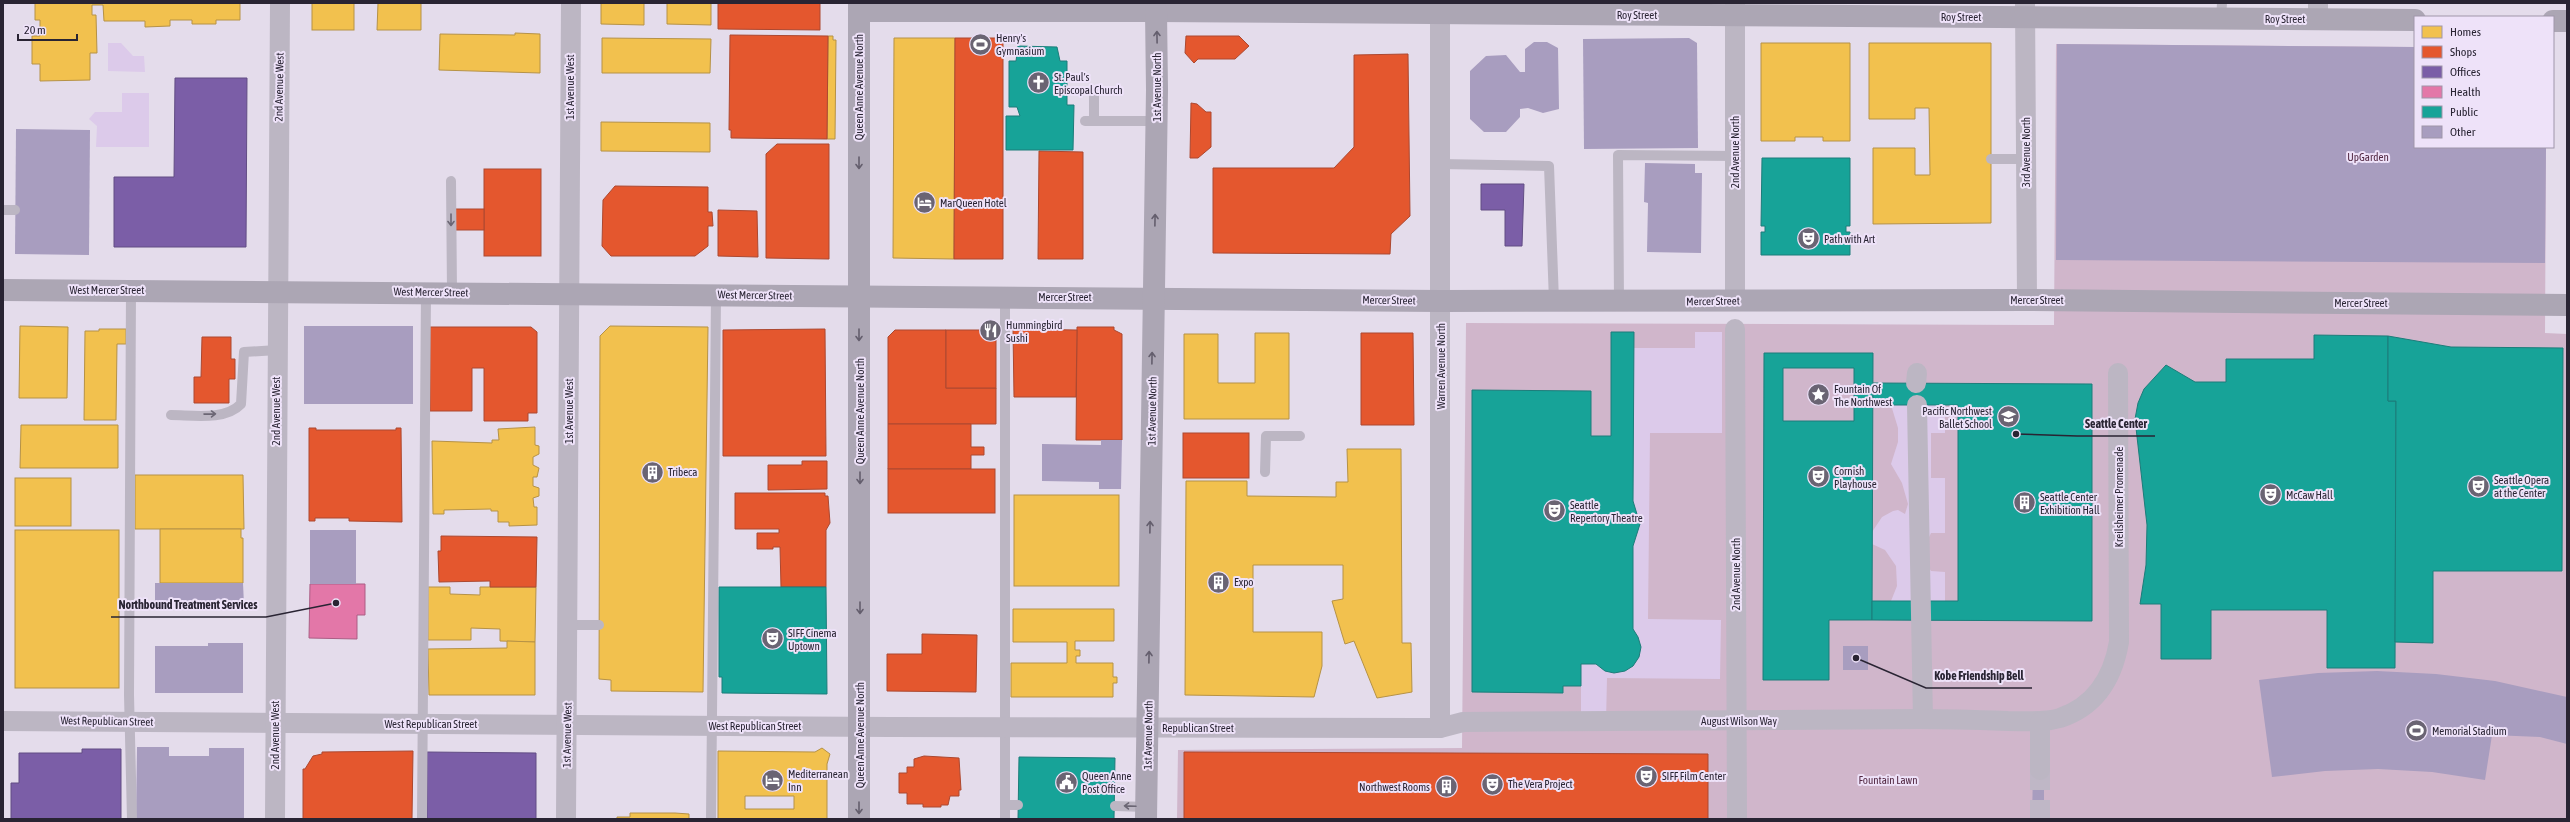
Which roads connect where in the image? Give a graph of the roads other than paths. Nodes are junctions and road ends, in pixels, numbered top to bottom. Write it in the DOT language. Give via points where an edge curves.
graph roads {
  1 [pos="280,3"];
  2 [pos="571,3"];
  3 [pos="859,7"];
  4 [pos="1156,7"];
  5 [pos="1440,8"];
  6 [pos="1549,9"];
  7 [pos="1594,9"];
  8 [pos="1639,9"];
  9 [pos="1735,9"];
  10 [pos="2025,10"];
  11 [pos="2222,11"];
  12 [pos="2318,11"];
  13 [pos="2414,20"];
  14 [pos="2554,21"];
  15 [pos="2567,21"];
  16 [pos="1094,91"];
  17 [pos="1157,121"];
  18 [pos="1735,156"];
  19 [pos="2026,159"];
  20 [pos="1991,160"];
  21 [pos="1440,164"];
  22 [pos="451,181"];
  23 [pos="3,210"];
  24 [pos="15,210"];
  25 [pos="3,290"];
  26 [pos="131,290"];
  27 [pos="277,291"];
  28 [pos="426,292"];
  29 [pos="452,292"];
  30 [pos="570,293"];
  31 [pos="716,295"];
  32 [pos="859,296"];
  33 [pos="1006,297"];
  34 [pos="1153,297"];
  35 [pos="1735,300"];
  36 [pos="2027,300"];
  37 [pos="1441,301"];
  38 [pos="1554,301"];
  39 [pos="1619,302"];
  40 [pos="2567,304"];
  41 [pos="1735,329"];
  42 [pos="277,350"];
  43 [pos="2118,373"];
  44 [pos="1917,405"];
  45 [pos="171,415"];
  46 [pos="1300,436"];
  47 [pos="1265,472"];
  48 [pos="568,625"];
  49 [pos="599,625"];
  50 [pos="1923,719"];
  51 [pos="3,720"];
  52 [pos="129,722"];
  53 [pos="1736,722"];
  54 [pos="2040,722"];
  55 [pos="274,723"];
  56 [pos="423,724"];
  57 [pos="567,725"];
  58 [pos="711,726"];
  59 [pos="860,727"];
  60 [pos="1006,728"];
  61 [pos="1148,728"];
  62 [pos="1440,728"];
  63 [pos="2040,770"];
  64 [pos="1006,805"];
  65 [pos="1018,805"];
  66 [pos="1115,806"];
  67 [pos="1146,813"];
  68 [pos="132,819"];
  69 [pos="275,819"];
  70 [pos="422,819"];
  71 [pos="566,819"];
  72 [pos="711,819"];
  73 [pos="859,819"];
  74 [pos="1005,819"];
  75 [pos="1737,819"];
  1 -- 27 [label="street, 2nd Avenue West"];
  2 -- 30 [label="street, 1st Avenue West"];
  3 -- 4 [label="main road, Roy Street"];
  3 -- 32 [label="main road, Queen Anne Avenue North, one-way"];
  4 -- 5 [label="main road, Roy Street"];
  17 -- 4 [label="main road, 1st Avenue North, one-way"];
  5 -- 6 [label="main road, Roy Street"];
  5 -- 21 [label="street, Warren Avenue North"];
  6 -- 7 [label="main road, Roy Street"];
  7 -- 8 [label="main road, Roy Street"];
  8 -- 9 [label="main road, Roy Street"];
  9 -- 10 [label="main road, Roy Street"];
  9 -- 18 [label="street, 2nd Avenue North"];
  10 -- 11 [label="main road, Roy Street"];
  10 -- 19 [label="street, 3rd Avenue North"];
  11 -- 12 [label="main road, Roy Street"];
  12 -- 13 [label="main road, Roy Street"];
  14 -- 15 [label="main road"];
  16 -- 17 [label="lane" via="1090,121"];
  34 -- 17 [label="main road, 1st Avenue North, one-way"];
  18 -- 35 [label="street, 2nd Avenue North"];
  18 -- 39 [label="lane" via="1618,155"];
  19 -- 20 [label="lane"];
  19 -- 36 [label="street, 3rd Avenue North"];
  21 -- 37 [label="street, Warren Avenue North"];
  21 -- 38 [label="lane" via="1549,166"];
  22 -- 29 [label="lane, one-way"];
  23 -- 24 [label="lane"];
  25 -- 26 [label="main road, West Mercer Street"];
  26 -- 27 [label="main road, West Mercer Street"];
  26 -- 52 [label="lane"];
  27 -- 28 [label="main road, West Mercer Street"];
  27 -- 42 [label="street, 2nd Avenue West"];
  28 -- 29 [label="main road, West Mercer Street"];
  28 -- 56 [label="lane"];
  29 -- 30 [label="main road, West Mercer Street"];
  30 -- 31 [label="main road, West Mercer Street"];
  30 -- 48 [label="street, 1st Avenue West"];
  31 -- 32 [label="main road, West Mercer Street"];
  31 -- 58 [label="lane"];
  32 -- 33 [label="main road, Mercer Street"];
  32 -- 59 [label="main road, Queen Anne Avenue North, one-way"];
  33 -- 34 [label="main road, Mercer Street"];
  33 -- 60 [label="lane"];
  34 -- 37 [label="main road, Mercer Street"];
  61 -- 34 [label="main road, 1st Avenue North, one-way"];
  35 -- 36 [label="main road, Mercer Street"];
  35 -- 39 [label="main road, Mercer Street"];
  36 -- 40 [label="main road, Mercer Street"];
  37 -- 38 [label="main road, Mercer Street"];
  37 -- 62 [label="street, Warren Avenue North"];
  38 -- 39 [label="main road, Mercer Street"];
  41 -- 53 [label="street, 2nd Avenue North"];
  45 -- 42 [label="lane, one-way" via="217,414 238,408 241,404 244,352"];
  42 -- 55 [label="street, 2nd Avenue West"];
  43 -- 54 [label="street, Kreilsheimer Promenade" via="2119,621 2116,662 2095,697 2079,710 2060,718"];
  44 -- 50 [label="street"];
  46 -- 47 [label="lane" via="1266,436"];
  48 -- 49 [label="lane"];
  48 -- 57 [label="street, 1st Avenue West"];
  50 -- 53 [label="street, August Wilson Way"];
  50 -- 54 [label="street, August Wilson Way"];
  51 -- 52 [label="street, West Republican Street"];
  52 -- 55 [label="street, West Republican Street"];
  52 -- 68 [label="lane"];
  53 -- 62 [label="street, August Wilson Way" via="1464,722"];
  53 -- 75 [label="street, 2nd Avenue North"];
  54 -- 63 [label="street"];
  55 -- 56 [label="street, West Republican Street"];
  55 -- 69 [label="street, 2nd Avenue West"];
  56 -- 57 [label="street, West Republican Street"];
  56 -- 70 [label="lane"];
  57 -- 58 [label="street, West Republican Street"];
  57 -- 71 [label="street, 1st Avenue West"];
  58 -- 59 [label="street, West Republican Street"];
  58 -- 72 [label="lane"];
  59 -- 60 [label="street, Republican Street"];
  59 -- 73 [label="main road, Queen Anne Avenue North, one-way"];
  60 -- 61 [label="street, Republican Street"];
  60 -- 64 [label="lane"];
  61 -- 62 [label="street, Republican Street"];
  61 -- 67 [label="main road, 1st Avenue North"];
  64 -- 65 [label="lane"];
  64 -- 74 [label="lane"];
  67 -- 66 [label="lane, one-way"];
}
